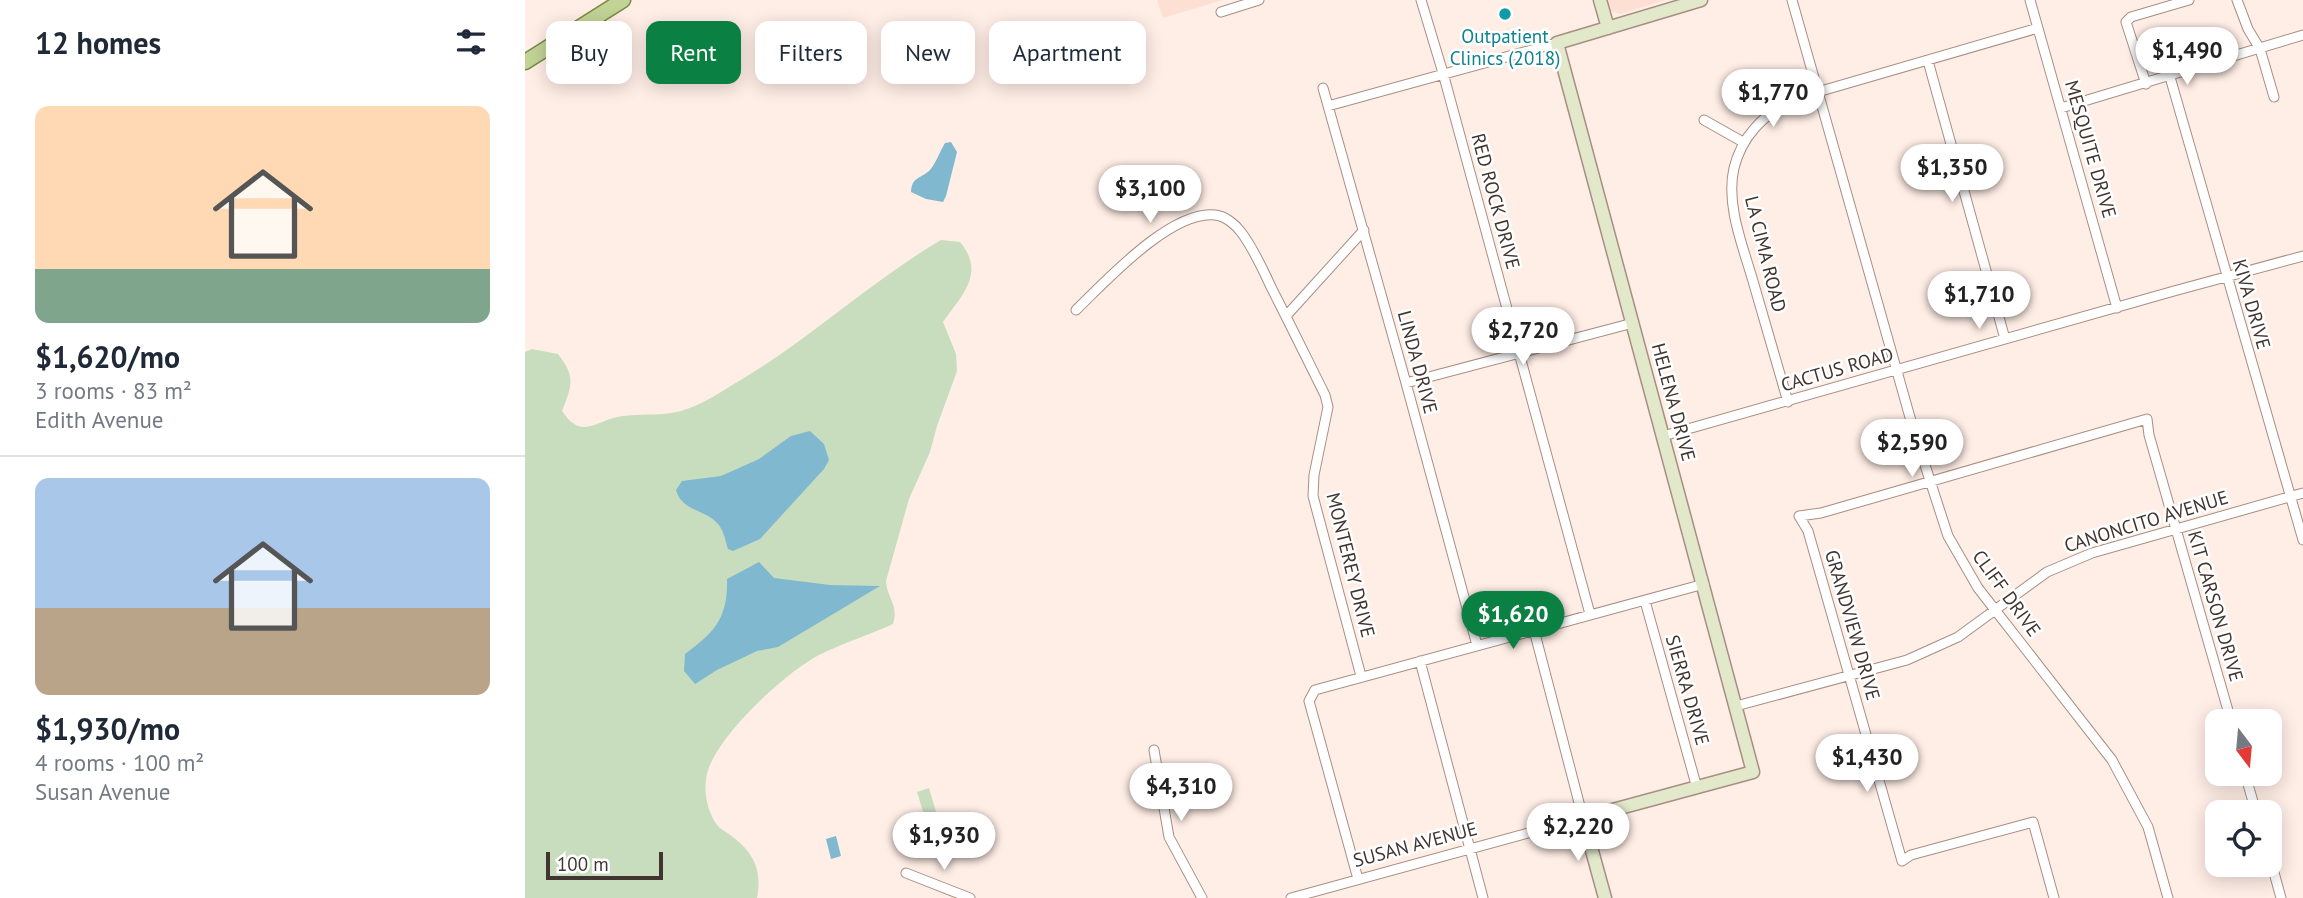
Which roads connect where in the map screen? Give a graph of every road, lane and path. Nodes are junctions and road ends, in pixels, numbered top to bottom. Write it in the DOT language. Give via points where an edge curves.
graph roads {
  1 [pos="623,0"];
  2 [pos="1259,0"];
  3 [pos="1421,0"];
  4 [pos="1600,0"];
  5 [pos="1702,0"];
  6 [pos="1792,0"];
  7 [pos="2030,0"];
  8 [pos="2189,0"];
  9 [pos="2237,0"];
  10 [pos="1221,12"];
  11 [pos="1608,28"];
  12 [pos="2038,28"];
  13 [pos="2303,35"];
  14 [pos="1557,43"];
  15 [pos="2260,48"];
  16 [pos="1928,61"];
  17 [pos="525,62"];
  18 [pos="1443,73"];
  19 [pos="2170,77"];
  20 [pos="2146,84"];
  21 [pos="1323,88"];
  22 [pos="1818,91"];
  23 [pos="2274,97"];
  24 [pos="1328,106"];
  25 [pos="2061,108"];
  26 [pos="1703,120"];
  27 [pos="1743,142"];
  28 [pos="1364,229"];
  29 [pos="2303,256"];
  30 [pos="2226,277"];
  31 [pos="2117,307"];
  32 [pos="1076,310"];
  33 [pos="1286,316"];
  34 [pos="1633,323"];
  35 [pos="2005,339"];
  36 [pos="1520,353"];
  37 [pos="1897,370"];
  38 [pos="1406,383"];
  39 [pos="1788,402"];
  40 [pos="1663,436"];
  41 [pos="1929,482"];
  42 [pos="2303,493"];
  43 [pos="2290,497"];
  44 [pos="2175,528"];
  45 [pos="2303,540"];
  46 [pos="1704,584"];
  47 [pos="1645,601"];
  48 [pos="1995,609"];
  49 [pos="1590,614"];
  50 [pos="1534,630"];
  51 [pos="1477,645"];
  52 [pos="1420,661"];
  53 [pos="1361,676"];
  54 [pos="1850,676"];
  55 [pos="1736,706"];
  56 [pos="2228,709"];
  57 [pos="1154,751"];
  58 [pos="1753,772"];
  59 [pos="1697,788"];
  60 [pos="1583,818"];
  61 [pos="1469,849"];
  62 [pos="906,873"];
  63 [pos="2275,877"];
  64 [pos="1358,879"];
  65 [pos="970,898"];
  66 [pos="1202,898"];
  67 [pos="1291,898"];
  68 [pos="1483,898"];
  69 [pos="1605,898"];
  70 [pos="2054,898"];
  71 [pos="2168,898"];
  72 [pos="2281,898"];
  1 -- 17 [label="main road"];
  2 -- 10 [label="street"];
  3 -- 18 [label="street, RED ROCK DRIVE"];
  4 -- 11 [label="main road"];
  5 -- 11 [label="main road"];
  6 -- 22 [label="street, CLIFF DRIVE"];
  7 -- 12 [label="street, MESQUITE DRIVE"];
  8 -- 20 [label="street" via="2131,17 2126,23"];
  9 -- 15 [label="street"];
  11 -- 14 [label="main road"];
  12 -- 16 [label="street, LA CIMA ROAD"];
  12 -- 25 [label="street, MESQUITE DRIVE"];
  13 -- 15 [label="street"];
  14 -- 18 [label="street"];
  14 -- 34 [label="main road, HELENA DRIVE"];
  15 -- 19 [label="street"];
  15 -- 23 [label="street"];
  16 -- 22 [label="street, LA CIMA ROAD"];
  16 -- 35 [label="street"];
  18 -- 24 [label="street"];
  18 -- 36 [label="street, RED ROCK DRIVE"];
  19 -- 20 [label="street"];
  19 -- 30 [label="street, KIVA DRIVE"];
  20 -- 25 [label="street"];
  21 -- 24 [label="street, LINDA DRIVE"];
  22 -- 27 [label="street, LA CIMA ROAD" via="1774,110"];
  22 -- 37 [label="street, CLIFF DRIVE"];
  24 -- 28 [label="street, LINDA DRIVE"];
  25 -- 31 [label="street, MESQUITE DRIVE"];
  26 -- 27 [label="street"];
  27 -- 39 [label="street, LA CIMA ROAD" via="1732,192 1737,224"];
  28 -- 33 [label="street"];
  28 -- 38 [label="street, LINDA DRIVE"];
  29 -- 30 [label="street, CACTUS ROAD"];
  30 -- 31 [label="street, CACTUS ROAD"];
  30 -- 43 [label="street, KIVA DRIVE"];
  31 -- 35 [label="street, CACTUS ROAD"];
  32 -- 33 [label="street, MONTEREY DRIVE" via="1131,257 1172,227 1214,215 1241,231"];
  33 -- 53 [label="street, MONTEREY DRIVE" via="1328,407 1313,496"];
  34 -- 36 [label="street"];
  34 -- 40 [label="main road, HELENA DRIVE"];
  35 -- 37 [label="street, CACTUS ROAD"];
  36 -- 38 [label="street"];
  36 -- 49 [label="street, RED ROCK DRIVE"];
  37 -- 39 [label="street, CACTUS ROAD"];
  37 -- 41 [label="street, CLIFF DRIVE"];
  38 -- 51 [label="street, LINDA DRIVE"];
  39 -- 40 [label="street, CACTUS ROAD"];
  40 -- 46 [label="main road, HELENA DRIVE"];
  41 -- 44 [label="street, KIT CARSON DRIVE" via="2147,419"];
  41 -- 48 [label="street, CLIFF DRIVE" via="1957,554"];
  41 -- 54 [label="street, GRANDVIEW DRIVE" via="1799,516 1808,531"];
  42 -- 43 [label="street, CANONCITO AVENUE"];
  43 -- 44 [label="street, CANONCITO AVENUE"];
  43 -- 45 [label="street, KIVA DRIVE"];
  44 -- 48 [label="street, CANONCITO AVENUE" via="2059,566"];
  44 -- 56 [label="street, KIT CARSON DRIVE"];
  46 -- 47 [label="street"];
  46 -- 55 [label="main road, HELENA DRIVE"];
  47 -- 49 [label="street"];
  47 -- 59 [label="street, SIERRA DRIVE"];
  48 -- 54 [label="street, CANONCITO AVENUE" via="1958,637 1907,660"];
  48 -- 71 [label="street, CLIFF DRIVE" via="2124,778 2148,827"];
  49 -- 50 [label="street"];
  50 -- 51 [label="street"];
  50 -- 60 [label="street"];
  51 -- 52 [label="street"];
  52 -- 53 [label="street"];
  52 -- 61 [label="street"];
  53 -- 64 [label="street" via="1315,690 1309,701"];
  54 -- 55 [label="street, CANONCITO AVENUE"];
  54 -- 70 [label="street, GRANDVIEW DRIVE" via="1902,860 2033,822"];
  55 -- 58 [label="main road, HELENA DRIVE"];
  57 -- 66 [label="street" via="1169,837"];
  58 -- 59 [label="main road, SUSAN AVENUE"];
  59 -- 60 [label="main road, SUSAN AVENUE"];
  60 -- 61 [label="street, SUSAN AVENUE"];
  60 -- 69 [label="main road"];
  61 -- 64 [label="street, SUSAN AVENUE"];
  61 -- 68 [label="street"];
  62 -- 65 [label="street"];
  63 -- 72 [label="street"];
  64 -- 67 [label="street, SUSAN AVENUE"];
}
